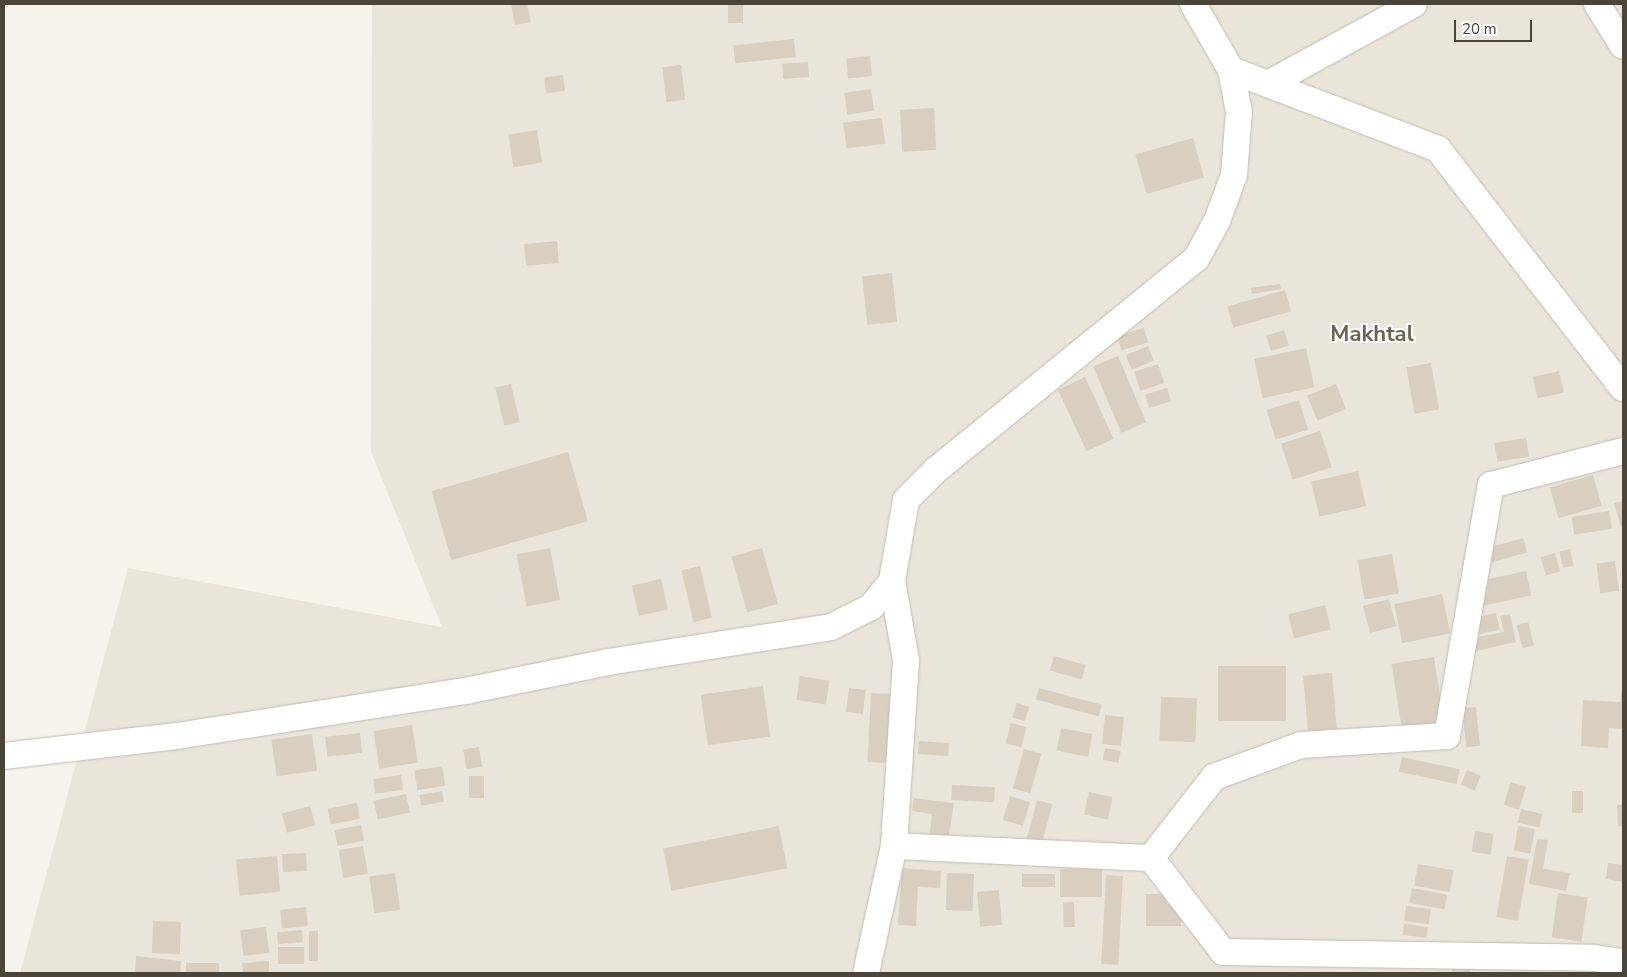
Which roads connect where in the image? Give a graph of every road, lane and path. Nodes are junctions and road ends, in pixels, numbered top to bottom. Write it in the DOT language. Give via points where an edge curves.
graph roads {
  1 [pos="1193,4"];
  2 [pos="1414,4"];
  3 [pos="1597,4"];
  4 [pos="1621,37"];
  5 [pos="1231,70"];
  6 [pos="1268,84"];
  7 [pos="1623,388"];
  8 [pos="1623,451"];
  9 [pos="892,581"];
  10 [pos="4,756"];
  11 [pos="894,846"];
  12 [pos="1151,858"];
  13 [pos="1623,962"];
  14 [pos="1220,963"];
  15 [pos="866,973"];
  1 -- 5 [label="street"];
  2 -- 6 [label="street"];
  3 -- 4 [label="street"];
  5 -- 6 [label="street"];
  5 -- 9 [label="street" via="1239,112 1234,175 1218,221 1196,259 936,470 906,500"];
  6 -- 7 [label="street" via="1438,148"];
  8 -- 12 [label="street" via="1491,485 1447,736 1301,745 1214,777"];
  9 -- 10 [label="street" via="870,607 832,627 608,662 466,691 317,716"];
  9 -- 11 [label="street" via="906,660"];
  11 -- 12 [label="street"];
  11 -- 15 [label="street"];
  12 -- 14 [label="street"];
  13 -- 14 [label="street" via="1594,958"];
}
